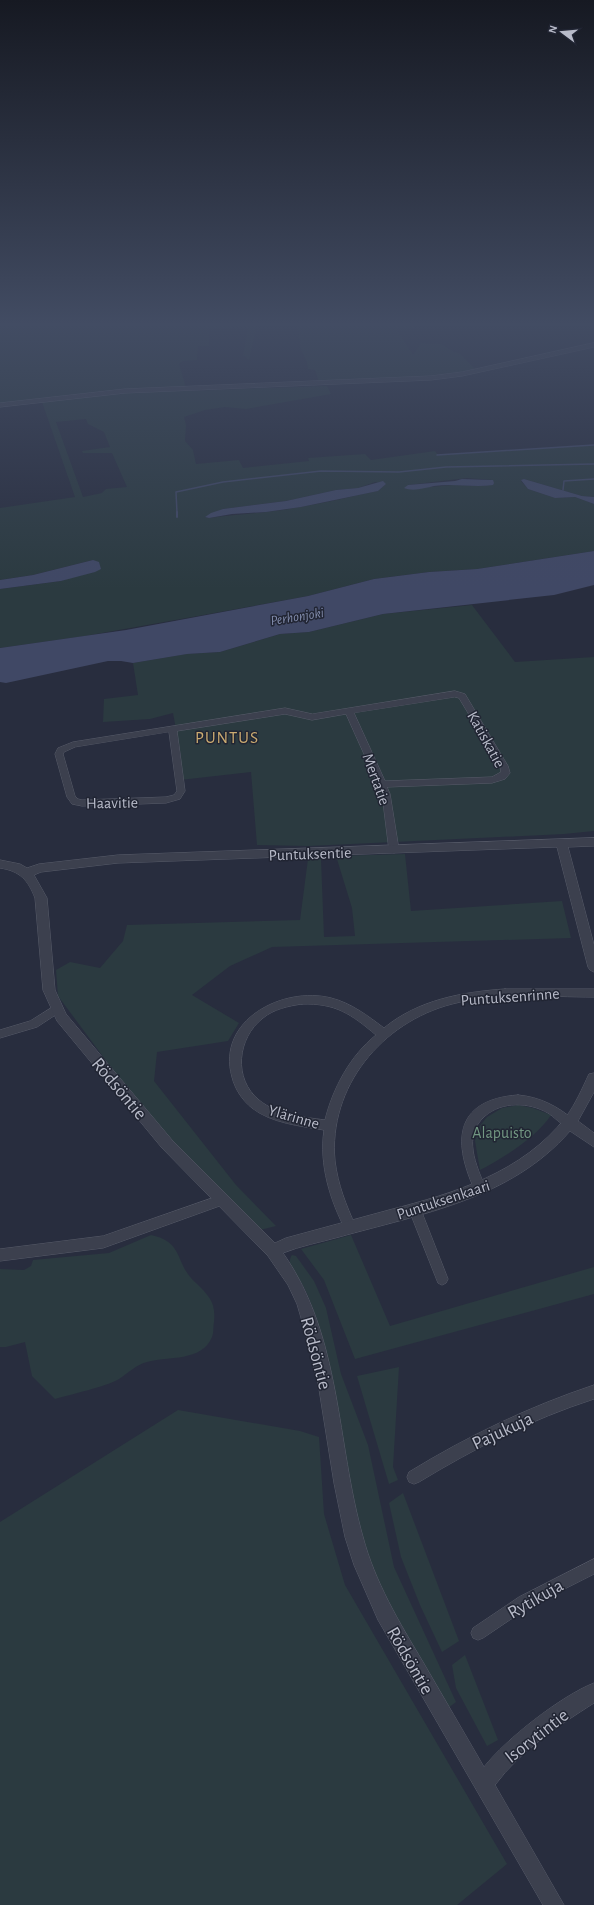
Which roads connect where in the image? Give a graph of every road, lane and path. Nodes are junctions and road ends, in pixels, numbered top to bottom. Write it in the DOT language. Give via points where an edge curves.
graph roads {
  1 [pos="349,711"];
  2 [pos="173,729"];
  3 [pos="382,784"];
  4 [pos="594,842"];
  5 [pos="561,843"];
  6 [pos="394,850"];
  7 [pos="0,864"];
  8 [pos="27,873"];
  9 [pos="594,967"];
  10 [pos="594,992"];
  11 [pos="56,1009"];
  12 [pos="382,1033"];
  13 [pos="0,1034"];
  14 [pos="594,1078"];
  15 [pos="570,1123"];
  16 [pos="330,1126"];
  17 [pos="594,1141"];
  18 [pos="480,1188"];
  19 [pos="221,1200"];
  20 [pos="415,1210"];
  21 [pos="350,1227"];
  22 [pos="273,1251"];
  23 [pos="0,1256"];
  24 [pos="442,1279"];
  25 [pos="594,1392"];
  26 [pos="414,1477"];
  27 [pos="594,1566"];
  28 [pos="478,1633"];
  29 [pos="594,1692"];
  30 [pos="483,1784"];
  31 [pos="554,1905"];
  1 -- 2 [label="street, Haavitie" via="312,717 284,710"];
  1 -- 3 [label="street, Mertatie"];
  1 -- 3 [label="street, Katiskatie" via="440,695 462,696 506,773 492,780"];
  2 -- 2 [label="street, Haavitie" via="73,745 61,750 59,754 71,798 82,803 166,800 176,797 181,791"];
  3 -- 6 [label="street, Mertatie" via="386,794"];
  4 -- 5 [label="street, Puntuksentie"];
  5 -- 6 [label="street, Puntuksentie"];
  5 -- 9 [label="street"];
  6 -- 8 [label="street, Puntuksentie" via="118,859 39,868"];
  7 -- 8 [label="street" via="14,866"];
  8 -- 11 [label="street, Rödsöntie" via="40,898 49,990"];
  10 -- 12 [label="street, Puntuksenrinne" via="494,994 452,1000 416,1014"];
  11 -- 13 [label="street" via="33,1024"];
  11 -- 19 [label="street, Rödsöntie" via="167,1144"];
  12 -- 16 [label="street, Puntuksenrinne" via="347,1078"];
  12 -- 16 [label="street, Ylärinne" via="346,1008 331,1002 302,1000 273,1007 248,1026 235,1057 235,1071 246,1094 255,1104 268,1111 300,1121"];
  14 -- 15 [label="street, Puntuksenkaari"];
  15 -- 17 [label="street"];
  15 -- 18 [label="street, Puntuksenkaari" via="544,1149 515,1170"];
  15 -- 18 [label="street" via="549,1107 518,1099 499,1101 479,1113 467,1131 466,1140 470,1163"];
  16 -- 21 [label="street, Puntuksenrinne" via="330,1165 334,1187"];
  18 -- 20 [label="street, Puntuksenkaari" via="452,1200"];
  19 -- 22 [label="street, Rödsöntie"];
  19 -- 23 [label="street" via="103,1242"];
  20 -- 21 [label="street, Puntuksenkaari"];
  20 -- 24 [label="street"];
  21 -- 22 [label="street, Puntuksenkaari"];
  22 -- 30 [label="street, Rödsöntie" via="293,1280 304,1303 317,1344 348,1513 363,1565 384,1614"];
  25 -- 26 [label="street, Pajukuja" via="510,1425"];
  27 -- 28 [label="street, Rytikuja" via="524,1602"];
  29 -- 30 [label="street, Isorytintie" via="515,1749 495,1767"];
  30 -- 31 [label="street, Rödsöntie"];
}
